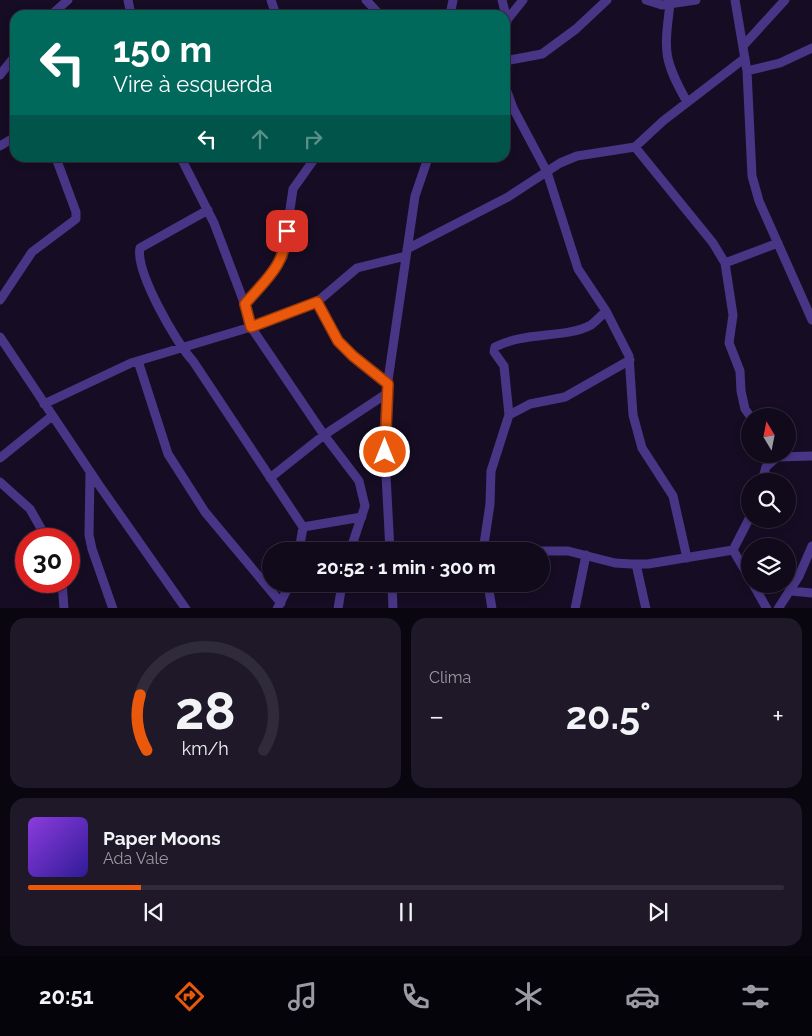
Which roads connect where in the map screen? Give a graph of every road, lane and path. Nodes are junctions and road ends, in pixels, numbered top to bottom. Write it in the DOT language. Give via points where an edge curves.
graph roads {
  1 [pos="68,0"];
  2 [pos="366,0"];
  3 [pos="523,0"];
  4 [pos="607,0"];
  5 [pos="646,0"];
  6 [pos="696,0"];
  7 [pos="735,0"];
  8 [pos="785,0"];
  9 [pos="670,4"];
  10 [pos="57,10"];
  11 [pos="375,10"];
  12 [pos="510,19"];
  13 [pos="743,46"];
  14 [pos="812,48"];
  15 [pos="745,58"];
  16 [pos="510,60"];
  17 [pos="10,62"];
  18 [pos="747,71"];
  19 [pos="0,75"];
  20 [pos="510,100"];
  21 [pos="687,102"];
  22 [pos="635,147"];
  23 [pos="57,162"];
  24 [pos="183,162"];
  25 [pos="312,162"];
  26 [pos="427,162"];
  27 [pos="547,172"];
  28 [pos="208,210"];
  29 [pos="778,243"];
  30 [pos="406,253"];
  31 [pos="725,263"];
  32 [pos="0,300"];
  33 [pos="317,302"];
  34 [pos="245,304"];
  35 [pos="606,311"];
  36 [pos="812,320"];
  37 [pos="251,327"];
  38 [pos="0,337"];
  39 [pos="180,347"];
  40 [pos="630,360"];
  41 [pos="138,361"];
  42 [pos="388,384"];
  43 [pos="386,394"];
  44 [pos="44,404"];
  45 [pos="745,408"];
  46 [pos="509,414"];
  47 [pos="52,416"];
  48 [pos="324,435"];
  49 [pos="796,456"];
  50 [pos="812,456"];
  51 [pos="0,458"];
  52 [pos="90,472"];
  53 [pos="270,478"];
  54 [pos="0,482"];
  55 [pos="362,517"];
  56 [pos="303,527"];
  57 [pos="41,528"];
  58 [pos="744,528"];
  59 [pos="300,542"];
  60 [pos="353,542"];
  61 [pos="390,542"];
  62 [pos="484,542"];
  63 [pos="812,546"];
  64 [pos="550,550"];
  65 [pos="733,550"];
  66 [pos="586,555"];
  67 [pos="687,558"];
  68 [pos="636,564"];
  69 [pos="741,564"];
  70 [pos="796,580"];
  71 [pos="796,591"];
  72 [pos="286,592"];
  73 [pos="341,592"];
  74 [pos="392,592"];
  75 [pos="489,592"];
  76 [pos="62,593"];
  77 [pos="758,593"];
  78 [pos="789,593"];
  79 [pos="812,593"];
  80 [pos="279,606"];
  81 [pos="63,608"];
  82 [pos="113,608"];
  83 [pos="186,608"];
  84 [pos="338,608"];
  85 [pos="393,608"];
  86 [pos="492,608"];
  87 [pos="575,608"];
  88 [pos="646,608"];
  89 [pos="767,608"];
  90 [pos="778,608"];
  1 -- 10 [label="street"];
  2 -- 11 [label="street"];
  3 -- 12 [label="street"];
  4 -- 16 [label="street" via="542,54"];
  5 -- 9 [label="street"];
  6 -- 9 [label="street"];
  7 -- 13 [label="street"];
  8 -- 13 [label="street"];
  9 -- 21 [label="street" via="666,54"];
  13 -- 15 [label="street"];
  14 -- 18 [label="street" via="780,63"];
  15 -- 18 [label="street"];
  15 -- 21 [label="street"];
  17 -- 19 [label="street"];
  18 -- 29 [label="street" via="752,176"];
  20 -- 27 [label="street"];
  21 -- 22 [label="street"];
  22 -- 27 [label="street" via="577,156"];
  22 -- 31 [label="street" via="713,243"];
  23 -- 32 [label="street" via="76,219 32,252"];
  24 -- 28 [label="street"];
  25 -- 34 [label="street" via="293,190 283,257"];
  26 -- 30 [label="street" via="415,196"];
  27 -- 30 [label="street"];
  27 -- 35 [label="street" via="575,263"];
  28 -- 34 [label="street"];
  28 -- 39 [label="street" via="140,248 139,254 159,308"];
  29 -- 31 [label="street"];
  29 -- 36 [label="street"];
  30 -- 33 [label="street" via="357,268"];
  30 -- 42 [label="street"];
  31 -- 45 [label="street" via="733,315 729,343 740,371"];
  33 -- 37 [label="street"];
  33 -- 42 [label="street" via="338,341"];
  34 -- 37 [label="street"];
  35 -- 40 [label="street"];
  35 -- 46 [label="street" via="580,329 518,337 495,347 494,352 506,375"];
  37 -- 39 [label="street"];
  37 -- 48 [label="street"];
  38 -- 44 [label="street"];
  39 -- 41 [label="street"];
  39 -- 53 [label="street" via="193,361"];
  40 -- 46 [label="street" via="571,394 530,404"];
  40 -- 67 [label="street" via="631,403 642,448 673,496"];
  41 -- 44 [label="street"];
  41 -- 80 [label="street" via="168,454 205,512"];
  42 -- 43 [label="street"];
  43 -- 48 [label="street"];
  43 -- 61 [label="street" via="384,437"];
  44 -- 47 [label="street"];
  46 -- 62 [label="street" via="491,471"];
  47 -- 51 [label="street"];
  47 -- 52 [label="street"];
  48 -- 53 [label="street"];
  48 -- 55 [label="street" via="359,481 365,506"];
  49 -- 50 [label="street"];
  52 -- 82 [label="street" via="92,549"];
  52 -- 83 [label="street"];
  53 -- 56 [label="street"];
  54 -- 57 [label="street" via="30,509"];
  55 -- 56 [label="street"];
  55 -- 60 [label="street"];
  56 -- 59 [label="street"];
  58 -- 65 [label="street"];
  63 -- 70 [label="street"];
  64 -- 66 [label="street"];
  65 -- 67 [label="street"];
  65 -- 69 [label="street"];
  66 -- 68 [label="street" via="615,563"];
  66 -- 87 [label="street"];
  67 -- 68 [label="street"];
  68 -- 88 [label="street"];
  71 -- 79 [label="street"];
  72 -- 80 [label="street"];
  73 -- 84 [label="street"];
  74 -- 85 [label="street"];
  75 -- 86 [label="street"];
  76 -- 81 [label="street"];
  77 -- 89 [label="street"];
  78 -- 90 [label="street"];
}
